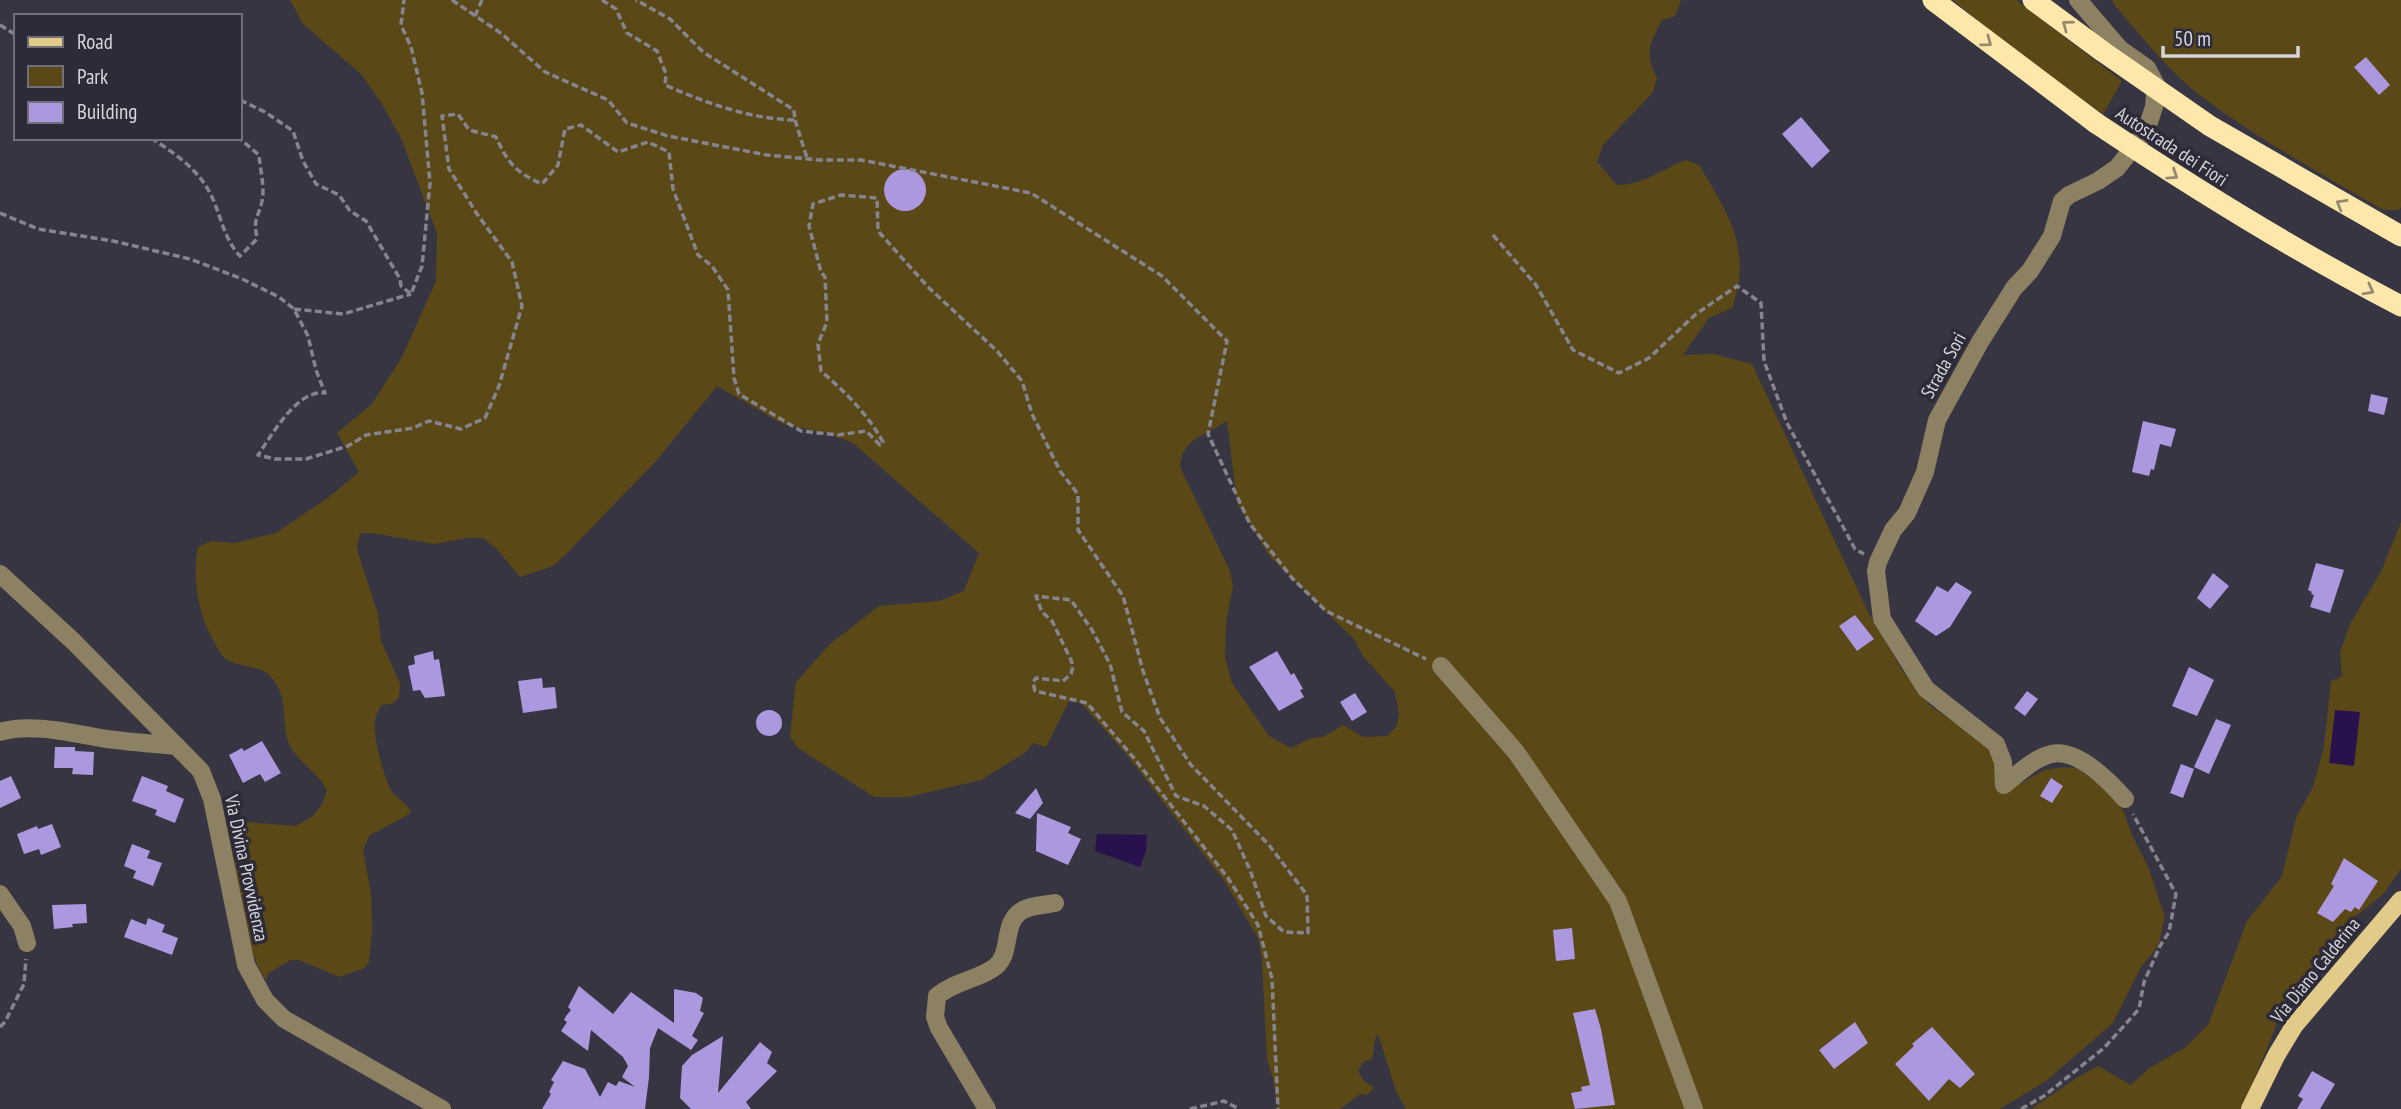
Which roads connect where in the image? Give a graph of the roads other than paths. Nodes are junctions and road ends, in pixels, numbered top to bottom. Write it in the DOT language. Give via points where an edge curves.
graph roads {
  1 [pos="1933,0"];
  2 [pos="2033,0"];
  3 [pos="2082,2"];
  4 [pos="2401,236"];
  5 [pos="2401,306"];
  6 [pos="0,574"];
  7 [pos="1441,667"];
  8 [pos="0,733"];
  9 [pos="177,746"];
  10 [pos="2126,799"];
  11 [pos="0,894"];
  12 [pos="2401,900"];
  13 [pos="1055,903"];
  14 [pos="27,943"];
  15 [pos="442,1109"];
  16 [pos="987,1109"];
  17 [pos="1694,1109"];
  18 [pos="2250,1109"];
  1 -- 5 [label="highway, Autostrada dei Fiori, one-way, bridge" via="2096,123 2201,192"];
  4 -- 2 [label="highway, Autostrada dei Fiori, one-way, bridge" via="2210,126"];
  3 -- 10 [label="street, Strada Sori" via="2120,49 2147,68 2156,85 2148,125 2117,167 2062,201 2052,236 2007,298 1937,420 1925,472 1876,571 1882,619 1926,689 1996,744 2004,785 2038,760 2065,755 2106,777"];
  6 -- 9 [label="street, Via Divina Provvidenza"];
  7 -- 17 [label="street" via="1516,752 1618,901"];
  8 -- 9 [label="street" via="60,730"];
  9 -- 15 [label="street, Via Divina Provvidenza" via="201,771 209,788 246,965 265,1000 284,1018"];
  11 -- 14 [label="street" via="22,926"];
  12 -- 18 [label="main road, Via Diano Calderina" via="2294,1026"];
  13 -- 16 [label="street" via="1020,911 1012,920 1002,958 995,967 937,996 934,1017"];
}
